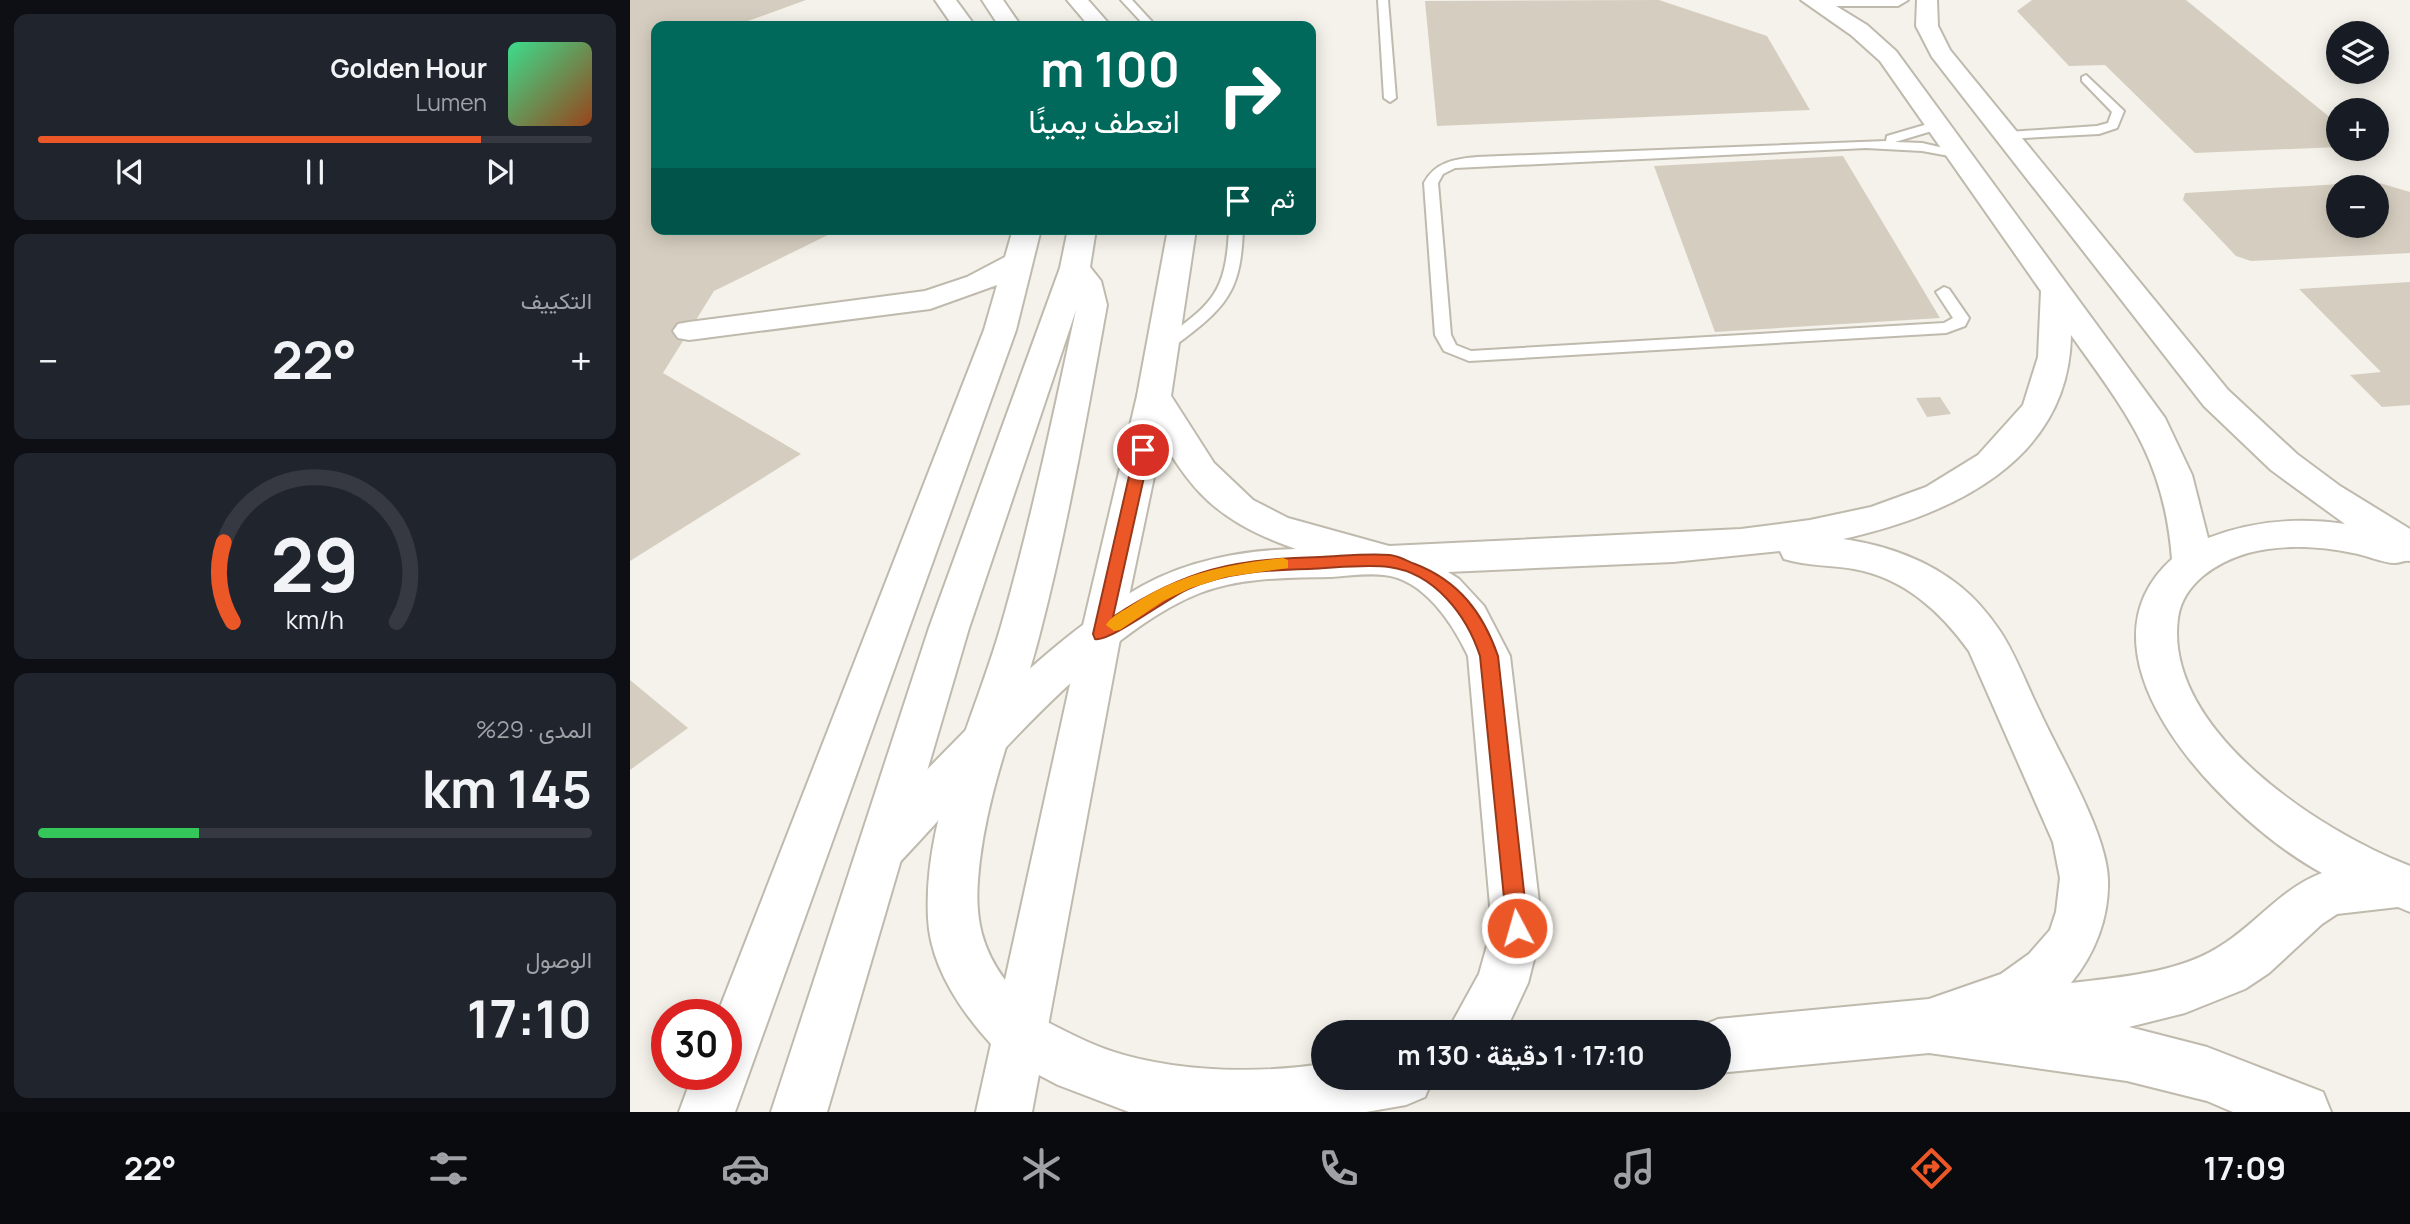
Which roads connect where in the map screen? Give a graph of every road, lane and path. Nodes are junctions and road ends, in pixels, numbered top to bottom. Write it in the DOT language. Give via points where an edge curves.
graph roads {
  1 [pos="945,0"];
  2 [pos="992,0"];
  3 [pos="1077,0"];
  4 [pos="1126,0"];
  5 [pos="1384,0"];
  6 [pos="1811,0"];
  7 [pos="1826,0"];
  8 [pos="1898,0"];
  9 [pos="1927,0"];
  10 [pos="960,21"];
  11 [pos="1007,21"];
  12 [pos="1096,21"];
  13 [pos="1146,21"];
  14 [pos="2086,79"];
  15 [pos="1390,99"];
  16 [pos="1938,125"];
  17 [pos="2009,136"];
  18 [pos="1866,144"];
  19 [pos="1961,156"];
  20 [pos="1181,235"];
  21 [pos="1236,235"];
  22 [pos="1023,245"];
  23 [pos="1079,249"];
  24 [pos="2056,288"];
  25 [pos="1944,292"];
  26 [pos="930,300"];
  27 [pos="1000,330"];
  28 [pos="689,331"];
  29 [pos="1163,347"];
  30 [pos="1154,396"];
  31 [pos="1734,545"];
  32 [pos="2410,547"];
  33 [pos="2410,554"];
  34 [pos="1392,561"];
  35 [pos="2191,561"];
  36 [pos="1101,634"];
  37 [pos="988,741"];
  38 [pos="881,849"];
  39 [pos="2404,887"];
  40 [pos="742,1017"];
  41 [pos="1483,1020"];
  42 [pos="1929,1026"];
  43 [pos="1020,1036"];
  44 [pos="1731,1045"];
  45 [pos="715,1090"];
  46 [pos="1331,1090"];
  47 [pos="1406,1090"];
  48 [pos="707,1112"];
  49 [pos="799,1112"];
  50 [pos="1004,1112"];
  51 [pos="1371,1112"];
  52 [pos="2303,1112"];
  1 -- 10 [label="street"];
  2 -- 11 [label="street"];
  3 -- 12 [label="street"];
  4 -- 13 [label="lane"];
  5 -- 15 [label="lane"];
  6 -- 16 [label="street" via="1875,42"];
  7 -- 8 [label="street"];
  9 -- 17 [label="street" via="1931,39"];
  14 -- 17 [label="lane" via="2118,111 2113,125"];
  16 -- 18 [label="lane"];
  16 -- 19 [label="street"];
  17 -- 32 [label="street" via="2239,422 2327,495"];
  18 -- 19 [label="lane" via="1922,147"];
  18 -- 25 [label="lane" via="1451,164 1434,176 1432,183 1444,342 1459,353 1481,356 1946,328 1961,318"];
  19 -- 24 [label="street"];
  20 -- 29 [label="street"];
  21 -- 29 [label="lane" via="1236,263 1229,288 1208,312"];
  22 -- 26 [label="street" via="978,283"];
  22 -- 27 [label="street"];
  23 -- 37 [label="street" via="1093,305 1023,622"];
  23 -- 38 [label="street" via="954,616"];
  24 -- 31 [label="street" via="2057,349 2044,398 2030,422 1985,467 1917,504 1876,518"];
  24 -- 35 [label="street" via="2153,426 2166,452 2185,505"];
  26 -- 27 [label="street" via="973,309"];
  26 -- 28 [label="street"];
  27 -- 40 [label="street"];
  29 -- 30 [label="street"];
  30 -- 34 [label="street" via="1195,465 1241,509 1288,532"];
  30 -- 36 [label="street"];
  31 -- 34 [label="street"];
  31 -- 42 [label="street" via="1844,551 1913,573 1943,592 1968,616 1986,643 2077,842 2084,878 2081,912 2070,945 2047,972 2017,993"];
  33 -- 35 [label="street" via="2361,540 2294,533 2236,540"];
  34 -- 36 [label="street" via="1265,564 1225,571 1157,597"];
  34 -- 41 [label="street" via="1452,593 1480,630 1489,656 1517,928 1510,968"];
  35 -- 39 [label="street" via="2167,587 2155,622 2159,663 2178,710 2213,759 2263,807 2327,851"];
  36 -- 37 [label="street"];
  36 -- 43 [label="street"];
  37 -- 38 [label="street"];
  37 -- 43 [label="street" via="959,836 952,880 954,922 966,964 987,1003"];
  38 -- 49 [label="street"];
  39 -- 42 [label="street" via="2363,886 2331,893 2305,906 2242,964 2184,989"];
  42 -- 44 [label="street"];
  42 -- 52 [label="street" via="2127,1054 2207,1074"];
  43 -- 46 [label="street" via="1077,1066 1134,1086 1215,1096 1288,1097"];
  43 -- 50 [label="street"];
  45 -- 48 [label="street"];
  47 -- 51 [label="street"];
}
